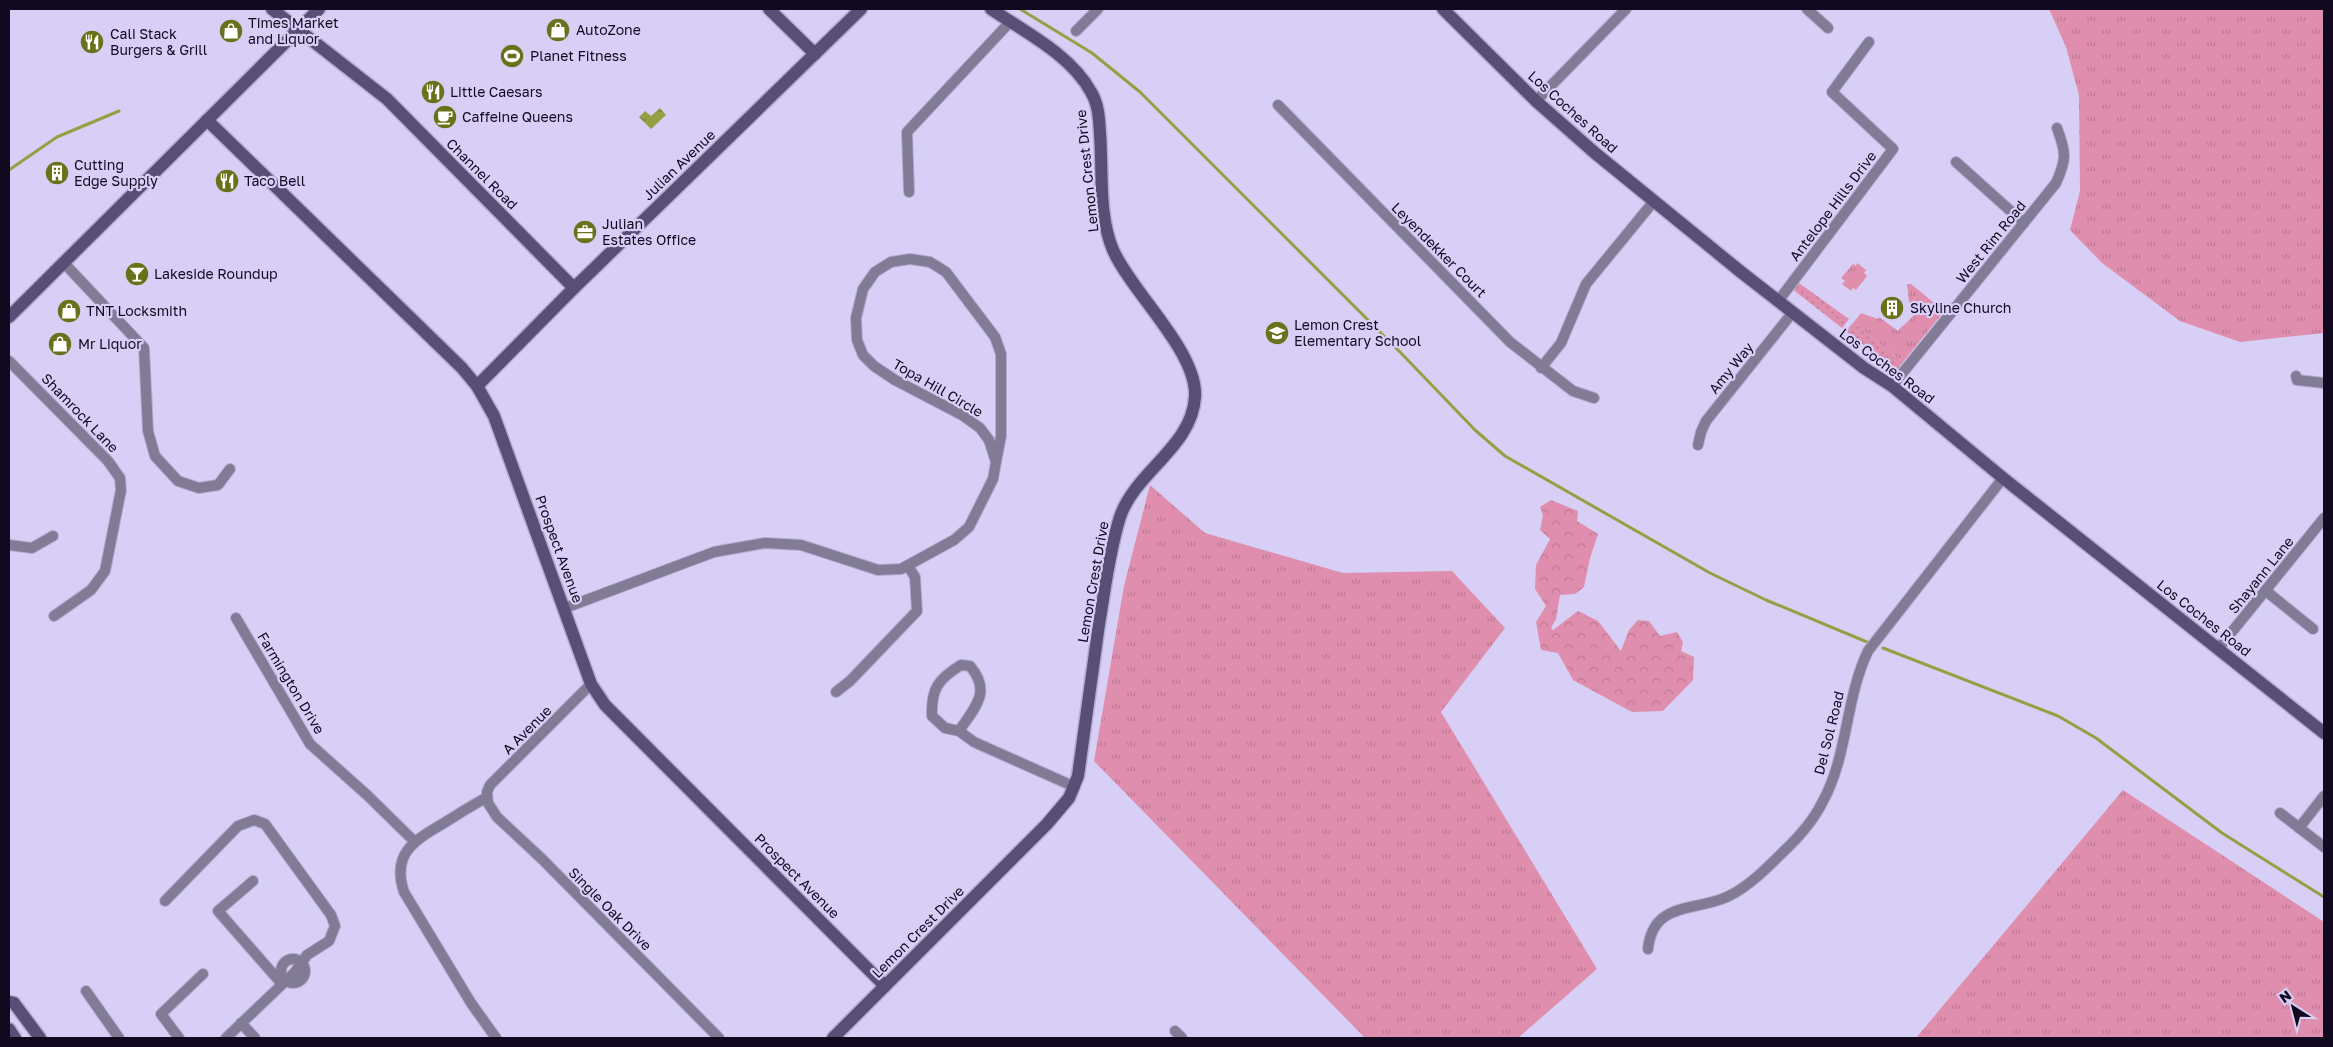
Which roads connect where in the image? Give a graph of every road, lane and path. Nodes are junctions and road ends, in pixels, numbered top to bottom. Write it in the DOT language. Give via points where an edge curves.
graph roads {
  1 [pos="272,9"];
  2 [pos="319,9"];
  3 [pos="769,9"];
  4 [pos="861,9"];
  5 [pos="992,9"];
  6 [pos="1098,9"];
  7 [pos="1444,9"];
  8 [pos="1626,9"];
  9 [pos="1807,9"];
  10 [pos="1010,22"];
  11 [pos="1828,28"];
  12 [pos="298,30"];
  13 [pos="1076,31"];
  14 [pos="1869,42"];
  15 [pos="815,54"];
  16 [pos="1536,101"];
  17 [pos="1278,105"];
  18 [pos="207,120"];
  19 [pos="2057,128"];
  20 [pos="1956,162"];
  21 [pos="909,192"];
  22 [pos="1654,201"];
  23 [pos="2024,223"];
  24 [pos="64,263"];
  25 [pos="574,288"];
  26 [pos="1779,300"];
  27 [pos="1793,312"];
  28 [pos="9,317"];
  29 [pos="9,360"];
  30 [pos="1541,368"];
  31 [pos="2296,376"];
  32 [pos="2324,383"];
  33 [pos="477,386"];
  34 [pos="1892,386"];
  35 [pos="1594,398"];
  36 [pos="1698,445"];
  37 [pos="996,462"];
  38 [pos="230,469"];
  39 [pos="2003,478"];
  40 [pos="2324,518"];
  41 [pos="53,536"];
  42 [pos="9,545"];
  43 [pos="908,566"];
  44 [pos="2266,591"];
  45 [pos="565,608"];
  46 [pos="54,616"];
  47 [pos="236,618"];
  48 [pos="2313,628"];
  49 [pos="2218,649"];
  50 [pos="591,684"];
  51 [pos="836,692"];
  52 [pos="959,731"];
  53 [pos="2324,733"];
  54 [pos="1075,787"];
  55 [pos="2324,796"];
  56 [pos="487,797"];
  57 [pos="2280,813"];
  58 [pos="2299,828"];
  59 [pos="414,841"];
  60 [pos="2324,847"];
  61 [pos="253,881"];
  62 [pos="165,900"];
  63 [pos="1648,949"];
  64 [pos="303,962"];
  65 [pos="203,974"];
  66 [pos="284,983"];
  67 [pos="885,986"];
  68 [pos="86,991"];
  69 [pos="9,1002"];
  70 [pos="241,1023"];
  71 [pos="9,1029"];
  72 [pos="15,1038"];
  73 [pos="40,1038"];
  74 [pos="119,1038"];
  75 [pos="179,1038"];
  76 [pos="226,1038"];
  77 [pos="255,1038"];
  78 [pos="496,1038"];
  79 [pos="719,1038"];
  80 [pos="833,1038"];
  1 -- 12 [label="street, Channel Road"];
  2 -- 12 [label="street"];
  3 -- 15 [label="street"];
  4 -- 15 [label="street, Julian Avenue"];
  5 -- 10 [label="street, Lemon Crest Drive"];
  6 -- 13 [label="street"];
  7 -- 16 [label="street, Los Coches Road"];
  8 -- 16 [label="street"];
  9 -- 11 [label="street"];
  10 -- 21 [label="street" via="907,132"];
  10 -- 54 [label="street, Lemon Crest Drive" via="1064,60 1096,101 1104,220 1112,248 1186,362 1195,388 1194,406 1184,430 1138,485 1120,515 1107,571"];
  12 -- 18 [label="street"];
  12 -- 25 [label="street, Channel Road" via="387,99"];
  14 -- 26 [label="street, Antelope Hills Drive" via="1832,92 1893,149"];
  15 -- 25 [label="street, Julian Avenue"];
  16 -- 22 [label="street, Los Coches Road"];
  17 -- 30 [label="street, Leyendekker Court" via="1510,342"];
  18 -- 24 [label="street"];
  18 -- 33 [label="street, Prospect Avenue"];
  19 -- 23 [label="street, West Rim Road" via="2066,152 2064,167 2056,183"];
  20 -- 23 [label="street"];
  22 -- 26 [label="street, Los Coches Road"];
  22 -- 30 [label="street" via="1586,284 1561,343"];
  23 -- 34 [label="street, West Rim Road"];
  24 -- 28 [label="street"];
  24 -- 38 [label="street" via="144,348 148,432 155,456 178,481 199,488 218,485"];
  25 -- 33 [label="street, Julian Avenue"];
  26 -- 27 [label="street, Los Coches Road"];
  27 -- 34 [label="street, Los Coches Road"];
  27 -- 36 [label="street, Amy Way" via="1706,421"];
  29 -- 46 [label="street, Shamrock Lane" via="108,461 120,478 121,490 105,571 91,590"];
  30 -- 35 [label="street, Leyendekker Court" via="1573,391"];
  31 -- 32 [label="street" via="2296,380"];
  33 -- 45 [label="street, Prospect Avenue" via="494,416"];
  34 -- 39 [label="street, Los Coches Road"];
  37 -- 37 [label="street, Topa Hill Circle" via="1001,436 1001,354 995,337 946,272 930,262 910,259 891,262 875,272 863,289 856,318 857,340 864,355 895,380 941,403 980,428 989,440"];
  37 -- 43 [label="street, Topa Hill Circle" via="992,479 969,528"];
  39 -- 49 [label="street, Los Coches Road"];
  39 -- 63 [label="street, Del Sol Road" via="1868,651 1855,682 1832,778 1816,814 1782,854 1740,889 1715,902 1679,908 1668,914 1651,934"];
  40 -- 44 [label="street, Shayann Lane"];
  41 -- 42 [label="street" via="32,548"];
  43 -- 45 [label="street, Topa Hill Circle" via="878,570 800,545 766,543 714,552"];
  43 -- 51 [label="street" via="915,577 917,611"];
  44 -- 48 [label="street"];
  44 -- 49 [label="street, Shayann Lane"];
  45 -- 50 [label="street, Prospect Avenue"];
  47 -- 59 [label="street, Farmington Drive" via="310,744"];
  49 -- 53 [label="street, Los Coches Road"];
  50 -- 56 [label="street, A Avenue" via="490,785"];
  50 -- 67 [label="street, Prospect Avenue" via="604,705"];
  52 -- 52 [label="street" via="945,728 932,716 931,697 938,683 961,665 970,666 978,676 981,689 980,701"];
  52 -- 54 [label="street" via="974,742"];
  54 -- 67 [label="street, Lemon Crest Drive" via="1058,812"];
  55 -- 58 [label="street"];
  56 -- 59 [label="street"];
  56 -- 79 [label="street, Single Oak Drive" via="497,817"];
  57 -- 58 [label="street"];
  58 -- 60 [label="street"];
  59 -- 78 [label="street" via="401,864 404,892"];
  61 -- 66 [label="street" via="218,911"];
  62 -- 64 [label="street" via="238,826 260,821 334,921 329,941 307,955"];
  64 -- 66 [label="street"];
  64 -- 66 [label="street" via="305,973 302,977"];
  64 -- 66 [label="street" via="289,960 281,976"];
  65 -- 75 [label="street" via="161,1014"];
  66 -- 70 [label="street"];
  67 -- 80 [label="street, Lemon Crest Drive"];
  68 -- 74 [label="street"];
  69 -- 73 [label="street" via="14,1003"];
  70 -- 76 [label="street"];
  70 -- 77 [label="street"];
  71 -- 72 [label="street"];
}
